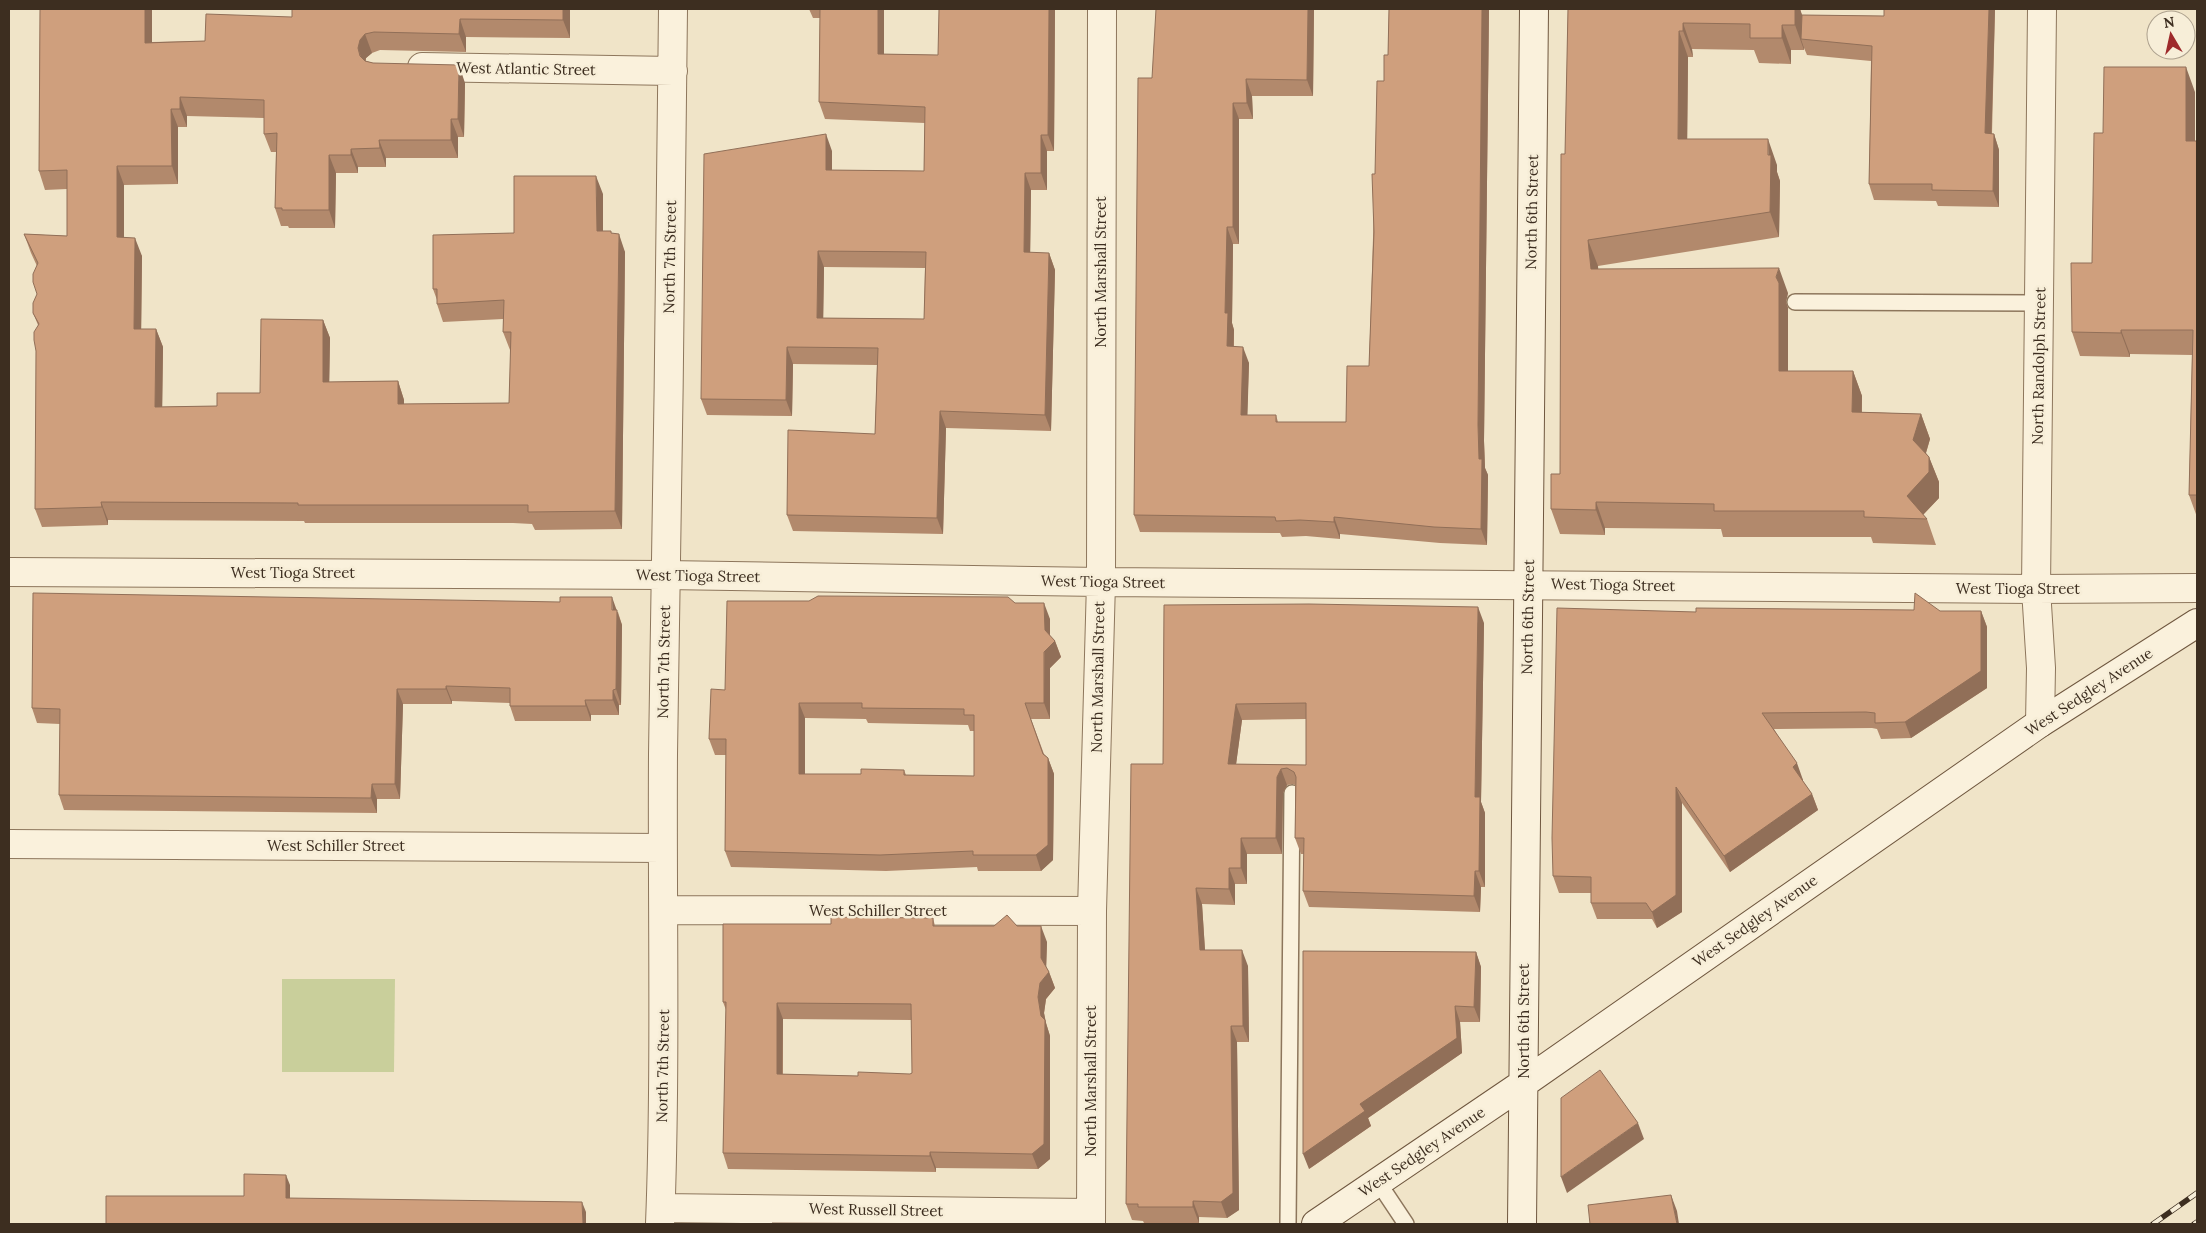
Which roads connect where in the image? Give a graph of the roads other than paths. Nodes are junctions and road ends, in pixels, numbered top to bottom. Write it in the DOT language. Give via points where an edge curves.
graph roads {
  1 [pos="673,9"];
  2 [pos="1102,9"];
  3 [pos="1534,9"];
  4 [pos="2042,9"];
  5 [pos="400,66"];
  6 [pos="672,71"];
  7 [pos="1795,302"];
  8 [pos="2039,303"];
  9 [pos="9,572"];
  10 [pos="665,575"];
  11 [pos="1101,582"];
  12 [pos="1529,584"];
  13 [pos="2197,588"];
  14 [pos="2036,589"];
  15 [pos="2197,623"];
  16 [pos="2040,722"];
  17 [pos="1292,793"];
  18 [pos="9,844"];
  19 [pos="662,848"];
  20 [pos="664,910"];
  21 [pos="1092,911"];
  22 [pos="1524,1083"];
  23 [pos="1378,1182"];
  24 [pos="660,1216"];
  25 [pos="1091,1218"];
  26 [pos="1288,1224"];
  27 [pos="1316,1224"];
  28 [pos="1406,1224"];
  29 [pos="1522,1224"];
  1 -- 6 [label="street, North 7th Street"];
  2 -- 11 [label="street, North Marshall Street"];
  3 -- 12 [label="street, North 6th Street"];
  4 -- 8 [label="street, North Randolph Street"];
  5 -- 6 [label="street, West Atlantic Street"];
  6 -- 10 [label="street, North 7th Street"];
  7 -- 8 [label="lane"];
  8 -- 14 [label="street, North Randolph Street"];
  9 -- 10 [label="street, West Tioga Street"];
  10 -- 11 [label="street, West Tioga Street"];
  10 -- 19 [label="street, North 7th Street"];
  11 -- 12 [label="street, West Tioga Street"];
  11 -- 21 [label="street, North Marshall Street"];
  12 -- 14 [label="street, West Tioga Street"];
  12 -- 22 [label="street, North 6th Street"];
  13 -- 14 [label="street, West Tioga Street"];
  14 -- 16 [label="street, North Randolph Street" via="2041,668"];
  15 -- 16 [label="street, West Sedgley Avenue"];
  16 -- 22 [label="street, West Sedgley Avenue"];
  17 -- 26 [label="lane"];
  18 -- 19 [label="street, West Schiller Street"];
  19 -- 20 [label="street, North 7th Street"];
  20 -- 21 [label="street, West Schiller Street"];
  20 -- 24 [label="street, North 7th Street"];
  21 -- 25 [label="street, North Marshall Street"];
  22 -- 23 [label="street, West Sedgley Avenue"];
  22 -- 29 [label="street, North 6th Street"];
  23 -- 27 [label="street, West Sedgley Avenue"];
  23 -- 28 [label="lane"];
  24 -- 25 [label="street, West Russell Street"];
}
